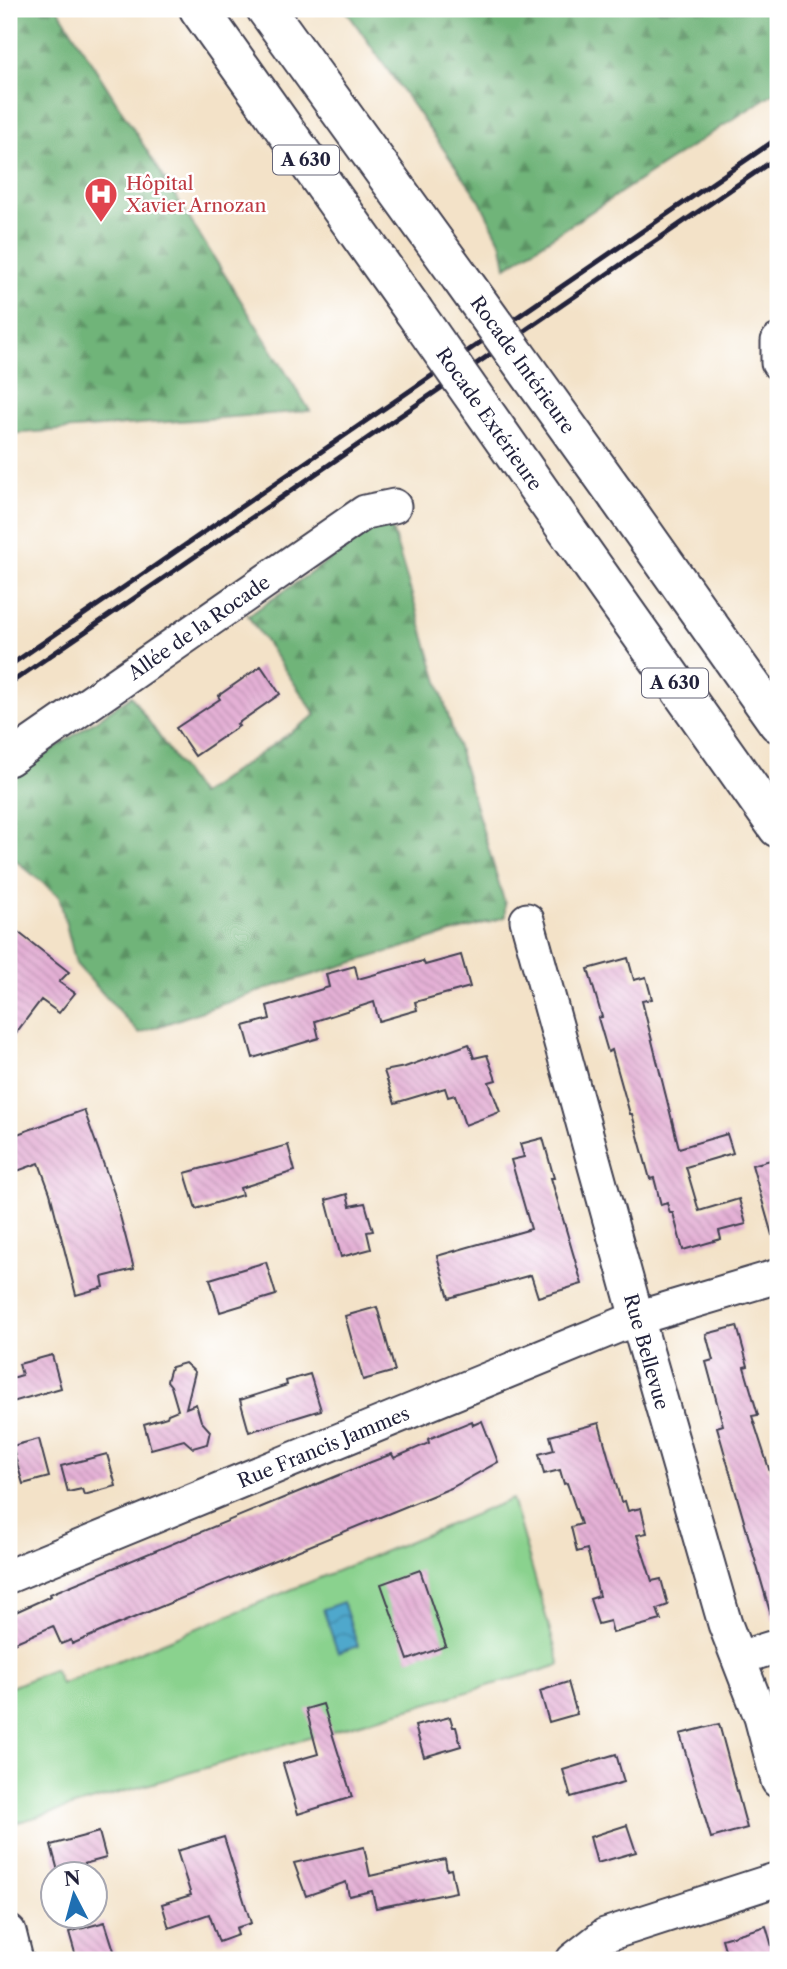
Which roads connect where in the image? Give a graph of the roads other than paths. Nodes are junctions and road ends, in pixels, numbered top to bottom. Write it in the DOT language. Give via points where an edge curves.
graph roads {
  1 [pos="199,9"];
  2 [pos="266,9"];
  3 [pos="778,341"];
  4 [pos="778,363"];
  5 [pos="394,506"];
  6 [pos="778,723"];
  7 [pos="9,759"];
  8 [pos="778,828"];
  9 [pos="527,920"];
  10 [pos="778,1276"];
  11 [pos="637,1318"];
  12 [pos="9,1576"];
  13 [pos="778,1646"];
  14 [pos="739,1658"];
  15 [pos="778,1781"];
  16 [pos="778,1879"];
  17 [pos="9,1932"];
  18 [pos="16,1960"];
  19 [pos="573,1960"];
  1 -- 8 [label="highway, Rocade Extérieure / A 630, bridge"];
  2 -- 6 [label="highway, Rocade Intérieure / A 630, bridge"];
  3 -- 4 [label="street"];
  5 -- 7 [label="street, Allée de la Rocade" via="365,512"];
  9 -- 11 [label="street, Rue Bellevue"];
  10 -- 11 [label="street, Rue Francis Jammes"];
  11 -- 12 [label="street, Rue Francis Jammes"];
  11 -- 14 [label="street, Rue Bellevue" via="725,1624"];
  13 -- 14 [label="street"];
  14 -- 15 [label="street, Rue Bellevue"];
  16 -- 19 [label="street" via="605,1935"];
  17 -- 18 [label="street"];
}
